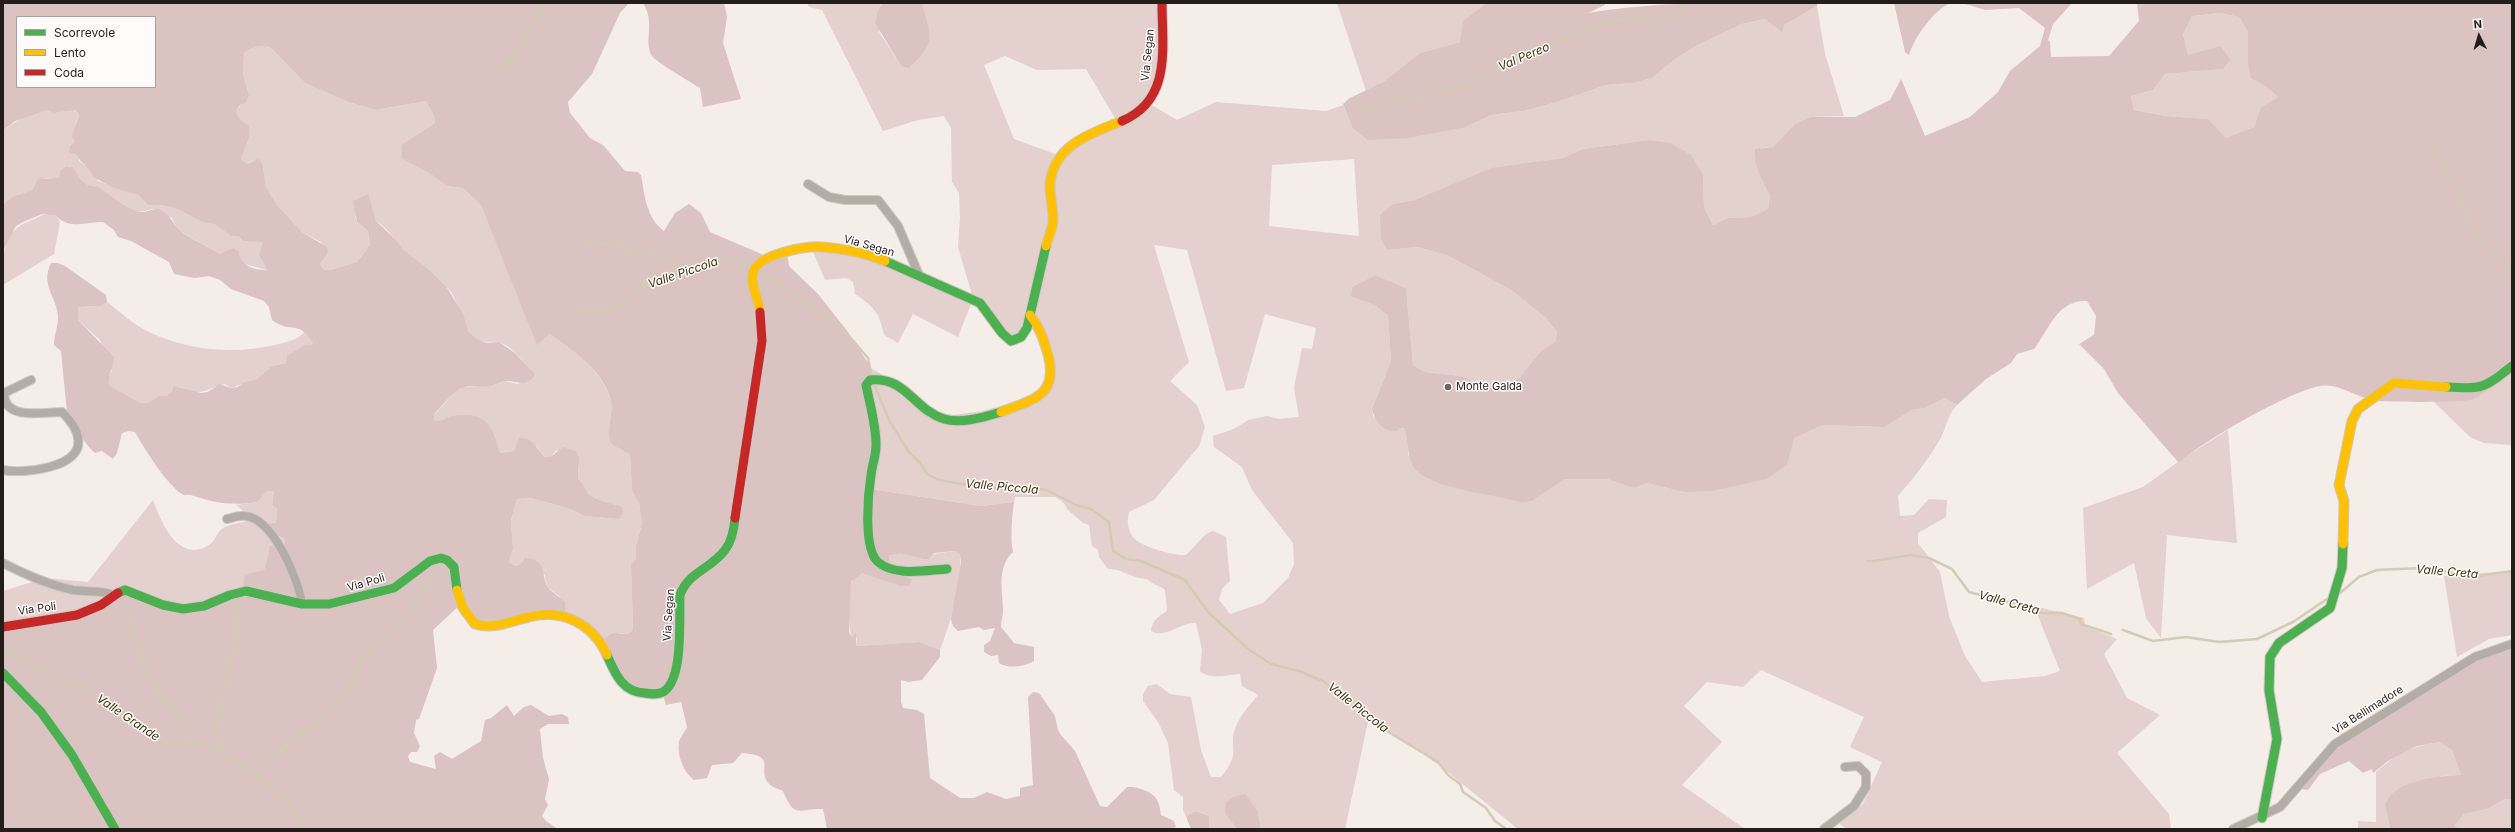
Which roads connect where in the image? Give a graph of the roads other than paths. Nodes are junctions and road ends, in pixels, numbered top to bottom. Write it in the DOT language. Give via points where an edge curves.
graph roads {
  1 [pos="1162,3"];
  2 [pos="808,184"];
  3 [pos="919,275"];
  4 [pos="1030,314"];
  5 [pos="2512,366"];
  6 [pos="31,380"];
  7 [pos="3,470"];
  8 [pos="227,519"];
  9 [pos="3,563"];
  10 [pos="947,569"];
  11 [pos="113,595"];
  12 [pos="302,604"];
  13 [pos="3,626"];
  14 [pos="2512,644"];
  15 [pos="3,673"];
  16 [pos="656,694"];
  17 [pos="1845,767"];
  18 [pos="2262,818"];
  19 [pos="115,829"];
  20 [pos="1824,829"];
  21 [pos="2233,829"];
  1 -- 4 [label="street, Via Segan" via="1162,54 1155,94 1138,114 1083,137 1069,146 1055,165 1050,183 1053,223 1040,266"];
  2 -- 3 [label="street" via="829,197 845,200 878,200 898,226"];
  3 -- 4 [label="street, Via Segan" via="980,303 988,310 1000,333 1011,341 1024,335"];
  3 -- 16 [label="street, Via Segan" via="853,251 821,247 773,255 755,267 752,275 760,309 762,341 733,534 722,554 683,584 680,595 677,670 674,681"];
  4 -- 10 [label="street" via="1037,322 1052,376 1052,386 1044,394 1024,403 991,416 960,420 944,419 887,380 878,377 866,385 877,443 871,482 871,553 878,562 895,569"];
  5 -- 18 [label="street" via="2493,381 2476,389 2394,383 2358,409 2352,421 2339,485 2344,500 2342,568 2330,608 2279,643 2270,657 2269,690 2277,739"];
  6 -- 7 [label="street" via="4,393 4,402 10,410 27,414 62,412 72,423 79,438 77,450 59,465 48,468 27,472"];
  8 -- 12 [label="street" via="245,516 267,528 300,587"];
  9 -- 11 [label="street" via="72,590 92,593 107,591"];
  11 -- 12 [label="street, Via Poli" via="125,590 168,607 180,609 203,606 244,591 262,592"];
  11 -- 13 [label="street, Via Poli" via="101,605 77,615"];
  12 -- 16 [label="street, Via Poli" via="318,606 337,603 390,589 404,583 433,560 442,558 450,561 454,567 462,608 475,624 495,628 538,614 568,618 585,626 598,638 614,675 623,686 638,694"];
  14 -- 18 [label="street, Via Bellimadore" via="2475,657 2335,744 2280,807"];
  15 -- 19 [label="street" via="41,712 72,755"];
  17 -- 20 [label="street" via="1858,766 1866,774 1866,787 1854,806"];
  18 -- 21 [label="street, Via Bellimadore"];
}
